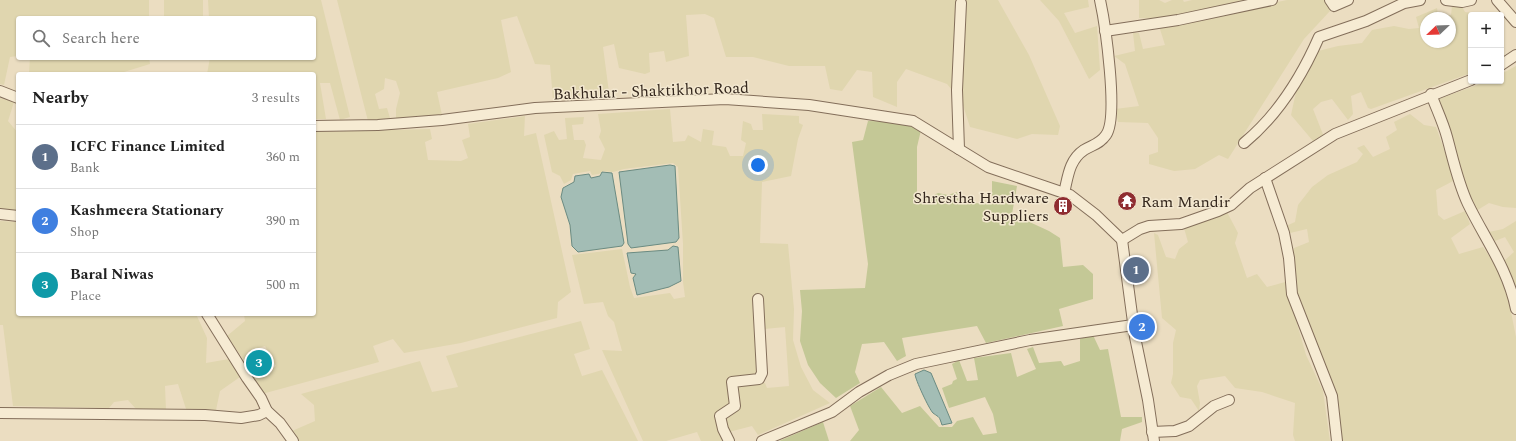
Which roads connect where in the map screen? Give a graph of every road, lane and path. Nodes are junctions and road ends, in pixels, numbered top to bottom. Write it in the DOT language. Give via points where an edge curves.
graph roads {
  1 [pos="1100,0"];
  2 [pos="1272,0"];
  3 [pos="1330,0"];
  4 [pos="1348,0"];
  5 [pos="1420,0"];
  6 [pos="1446,0"];
  7 [pos="1472,0"];
  8 [pos="1498,0"];
  9 [pos="961,3"];
  10 [pos="1516,22"];
  11 [pos="1106,31"];
  12 [pos="1516,55"];
  13 [pos="1504,63"];
  14 [pos="1468,81"];
  15 [pos="0,91"];
  16 [pos="1431,94"];
  17 [pos="16,97"];
  18 [pos="316,126"];
  19 [pos="1244,142"];
  20 [pos="959,149"];
  21 [pos="1265,178"];
  22 [pos="1064,193"];
  23 [pos="0,214"];
  24 [pos="16,216"];
  25 [pos="1122,240"];
  26 [pos="758,299"];
  27 [pos="1516,308"];
  28 [pos="208,316"];
  29 [pos="1134,325"];
  30 [pos="1229,400"];
  31 [pos="267,411"];
  32 [pos="0,413"];
  33 [pos="1153,436"];
  34 [pos="293,441"];
  35 [pos="729,441"];
  36 [pos="762,441"];
  37 [pos="1337,441"];
  1 -- 11 [label="street"];
  2 -- 11 [label="street" via="1185,19"];
  3 -- 4 [label="street" via="1334,6"];
  5 -- 19 [label="street" via="1404,3 1366,21 1319,37 1283,101 1255,134"];
  6 -- 7 [label="street"];
  8 -- 10 [label="street"];
  9 -- 20 [label="street" via="957,90"];
  11 -- 22 [label="street" via="1111,115 1107,134 1098,144 1084,150 1071,162"];
  12 -- 13 [label="street"];
  14 -- 16 [label="street"];
  15 -- 17 [label="street"];
  16 -- 21 [label="street" via="1335,134"];
  16 -- 27 [label="street" via="1463,192 1498,256"];
  18 -- 20 [label="street, Bakhular - Shaktikhor Road" via="442,120 535,108 725,99 809,105 914,121"];
  20 -- 22 [label="street, Bakhular - Shaktikhor Road" via="988,167"];
  21 -- 25 [label="street" via="1231,205 1205,217 1170,226 1149,226"];
  21 -- 37 [label="street" via="1284,233 1292,294 1332,396"];
  22 -- 25 [label="street, Bakhular - Shaktikhor Road" via="1070,194 1096,215"];
  23 -- 24 [label="street"];
  25 -- 29 [label="street"];
  26 -- 35 [label="street" via="762,374 759,379 732,382 735,406 720,416"];
  28 -- 31 [label="street" via="262,398"];
  29 -- 33 [label="street"];
  29 -- 36 [label="street" via="1030,340 916,364 877,381 832,412"];
  30 -- 33 [label="street" via="1214,406 1189,426 1175,432"];
  31 -- 32 [label="street" via="241,418"];
  31 -- 34 [label="street"];
}
